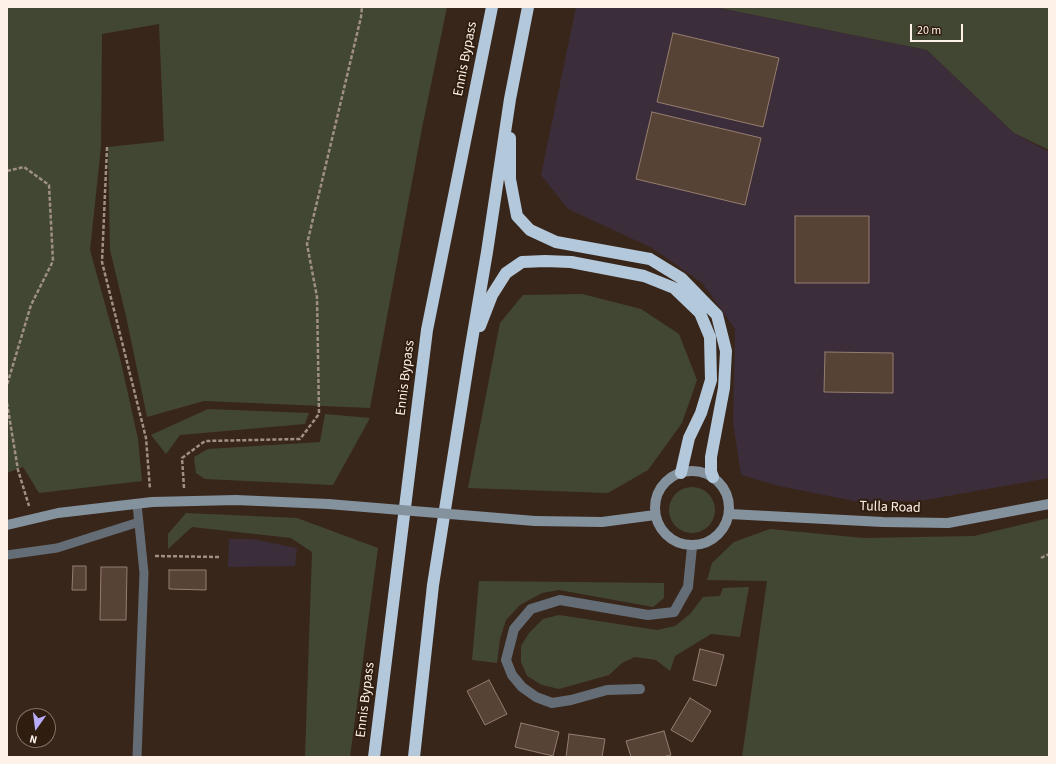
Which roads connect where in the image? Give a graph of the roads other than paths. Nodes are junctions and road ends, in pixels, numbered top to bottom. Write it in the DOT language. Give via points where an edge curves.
graph roads {
  1 [pos="492,7"];
  2 [pos="528,7"];
  3 [pos="510,99"];
  4 [pos="470,352"];
  5 [pos="681,473"];
  6 [pos="713,477"];
  7 [pos="137,504"];
  8 [pos="1049,504"];
  9 [pos="729,514"];
  10 [pos="655,515"];
  11 [pos="139,522"];
  12 [pos="7,525"];
  13 [pos="692,547"];
  14 [pos="7,555"];
  15 [pos="640,689"];
  16 [pos="137,757"];
  17 [pos="374,757"];
  18 [pos="414,757"];
  1 -- 17 [label="highway, Ennis Bypass" via="427,330"];
  2 -- 3 [label="highway"];
  3 -- 4 [label="highway"];
  3 -- 6 [label="highway" via="510,179 517,216 530,230 556,242 650,259 681,278 717,314 726,351 724,388 711,457"];
  4 -- 5 [label="highway" via="492,295 506,273 522,262 578,264 644,276 674,288 700,313 710,337 711,380 689,438"];
  4 -- 18 [label="highway" via="433,585"];
  5 -- 6 [label="main road" via="701,472"];
  5 -- 10 [label="main road" via="672,476 661,486 655,501"];
  6 -- 9 [label="main road" via="723,487 728,498"];
  7 -- 10 [label="main road, bridge" via="236,500 328,504 535,521 602,522"];
  7 -- 11 [label="lane"];
  7 -- 12 [label="main road" via="58,513"];
  8 -- 9 [label="main road, Tulla Road" via="948,523"];
  9 -- 13 [label="main road" via="723,530 712,540"];
  10 -- 13 [label="main road" via="662,531 670,539"];
  11 -- 14 [label="lane" via="57,548"];
  11 -- 16 [label="lane" via="144,574"];
  13 -- 15 [label="street" via="688,587 674,612 648,615 560,600 531,609 514,629 506,660 512,675 522,687 536,697 552,703 607,690"];
}
